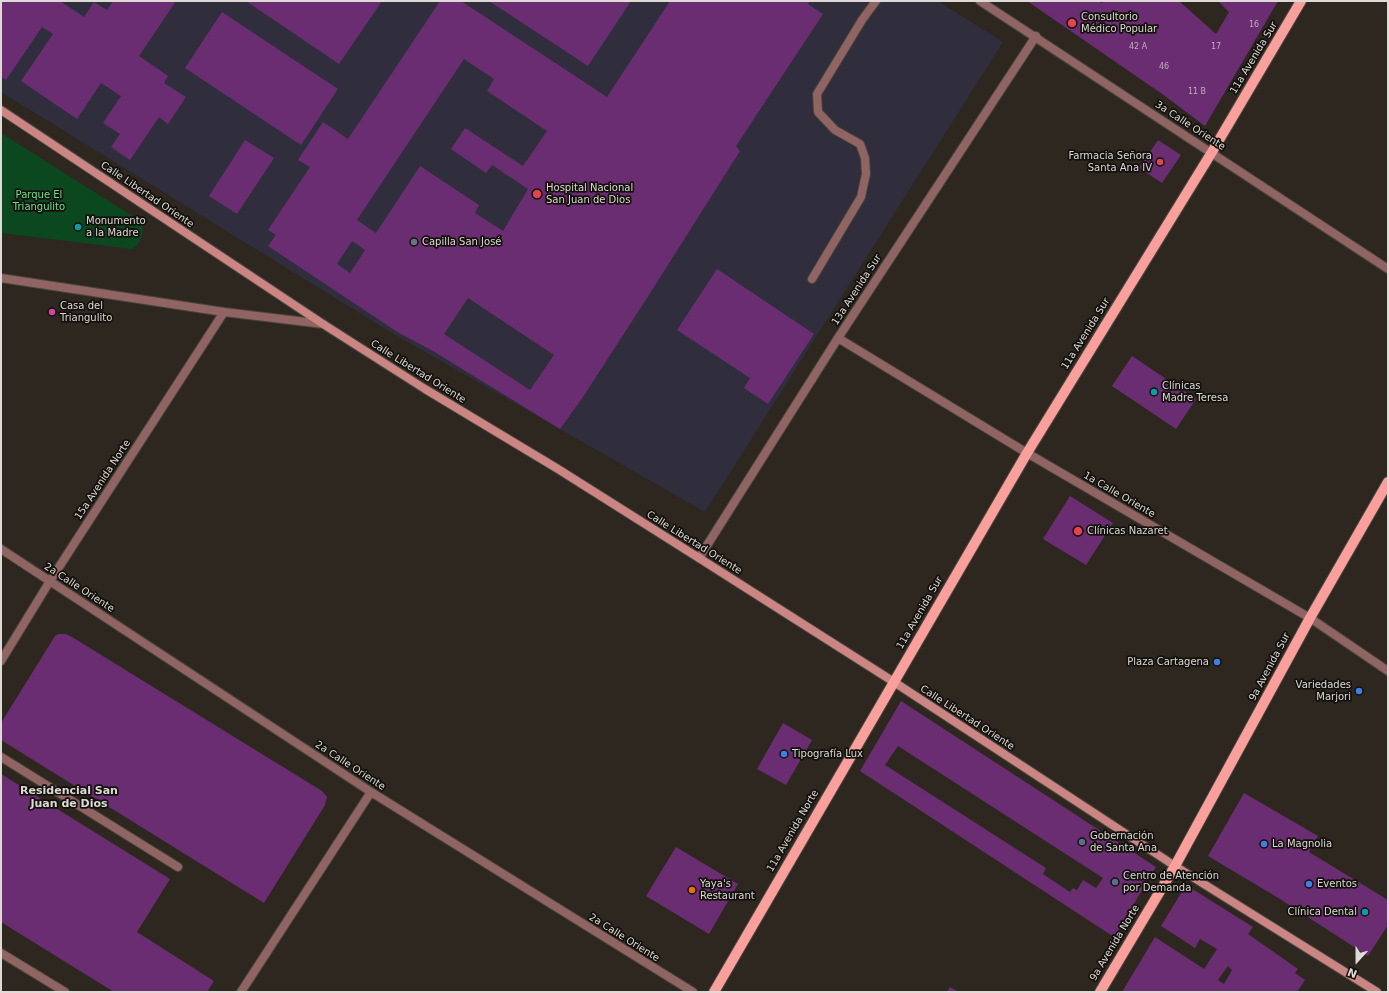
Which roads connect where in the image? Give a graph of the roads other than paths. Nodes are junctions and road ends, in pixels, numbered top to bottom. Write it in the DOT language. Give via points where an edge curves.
graph roads {
  1 [pos="876,1"];
  2 [pos="980,1"];
  3 [pos="1302,1"];
  4 [pos="1036,36"];
  5 [pos="1,110"];
  6 [pos="1212,152"];
  7 [pos="1388,269"];
  8 [pos="1,278"];
  9 [pos="812,279"];
  10 [pos="224,312"];
  11 [pos="323,324"];
  12 [pos="838,338"];
  13 [pos="1027,453"];
  14 [pos="1388,482"];
  15 [pos="1,549"];
  16 [pos="699,558"];
  17 [pos="50,581"];
  18 [pos="1310,618"];
  19 [pos="1,661"];
  20 [pos="1388,671"];
  21 [pos="894,682"];
  22 [pos="1,757"];
  23 [pos="371,792"];
  24 [pos="1176,866"];
  25 [pos="178,867"];
  26 [pos="1,953"];
  27 [pos="65,992"];
  28 [pos="241,992"];
  29 [pos="693,992"];
  30 [pos="714,992"];
  31 [pos="1100,992"];
  32 [pos="1377,992"];
  1 -- 9 [label="street" via="817,94 818,112 835,130 860,144 865,158 866,174 861,197"];
  2 -- 4 [label="street, 3a Calle Oriente"];
  3 -- 6 [label="main road, 11a Avenida Sur"];
  4 -- 6 [label="street, 3a Calle Oriente"];
  4 -- 12 [label="street, 13a Avenida Sur"];
  5 -- 11 [label="main road, Calle Libertad Oriente"];
  6 -- 7 [label="street, 3a Calle Oriente"];
  6 -- 13 [label="main road, 11a Avenida Sur"];
  8 -- 10 [label="street"];
  10 -- 11 [label="street"];
  10 -- 17 [label="street, 15a Avenida Norte"];
  11 -- 16 [label="main road, Calle Libertad Oriente"];
  12 -- 13 [label="street, 1a Calle Oriente"];
  12 -- 16 [label="street, 13a Avenida Sur"];
  13 -- 18 [label="street, 1a Calle Oriente"];
  13 -- 21 [label="main road, 11a Avenida Sur"];
  14 -- 18 [label="main road, 9a Avenida Sur"];
  15 -- 17 [label="street, 2a Calle Oriente"];
  16 -- 21 [label="main road, Calle Libertad Oriente"];
  17 -- 19 [label="street, 15a Avenida Norte"];
  17 -- 23 [label="street, 2a Calle Oriente"];
  18 -- 20 [label="street, 1a Calle Oriente"];
  18 -- 24 [label="main road, 9a Avenida Sur"];
  21 -- 24 [label="main road, Calle Libertad Oriente"];
  21 -- 30 [label="main road, 11a Avenida Norte"];
  22 -- 25 [label="street"];
  23 -- 28 [label="street"];
  23 -- 29 [label="street, 2a Calle Oriente"];
  24 -- 31 [label="main road, 9a Avenida Norte"];
  24 -- 32 [label="main road, Calle Libertad Oriente"];
  26 -- 27 [label="street"];
}
